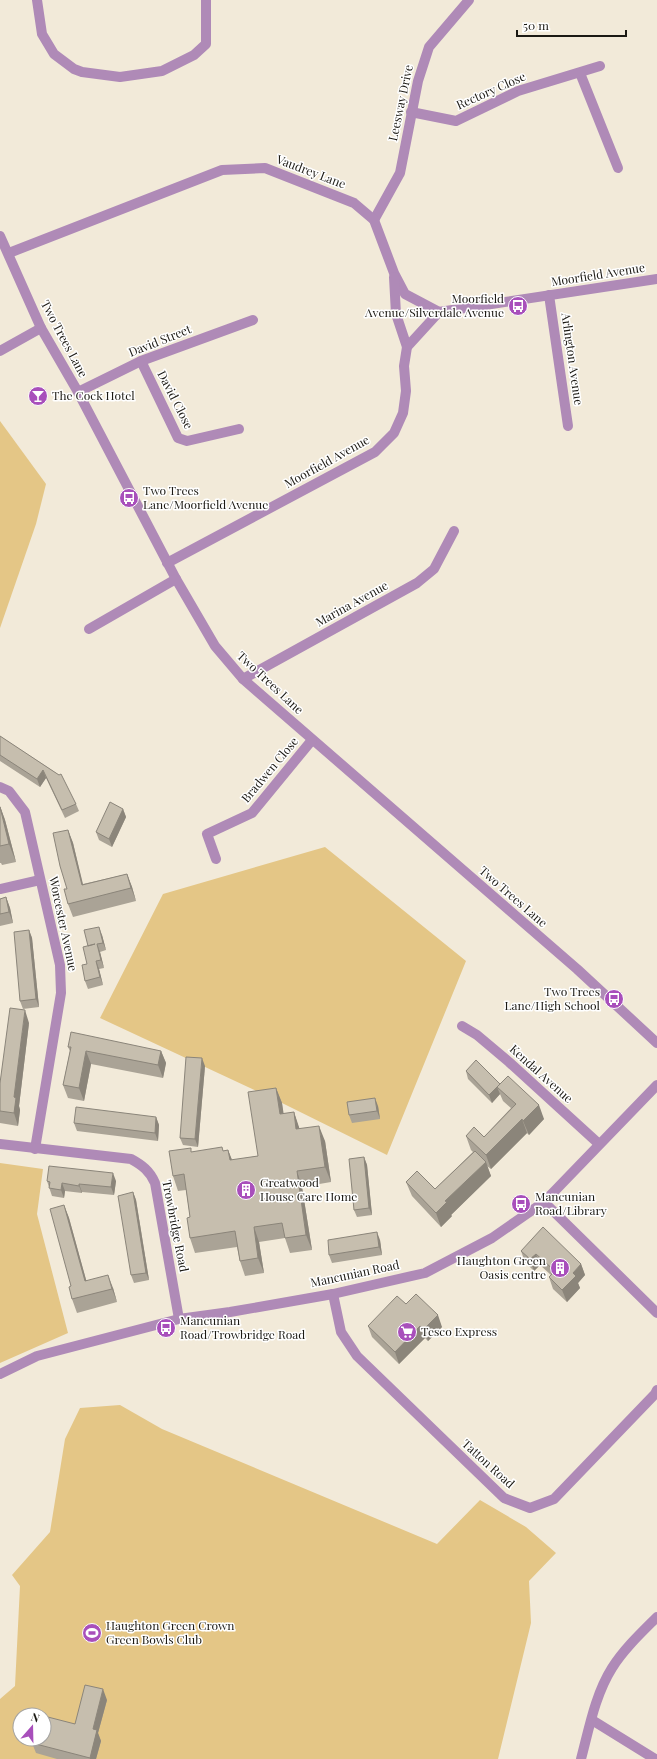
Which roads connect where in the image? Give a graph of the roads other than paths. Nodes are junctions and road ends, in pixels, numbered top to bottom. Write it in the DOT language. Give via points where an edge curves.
graph roads {
  1 [pos="37,0"];
  2 [pos="206,0"];
  3 [pos="469,0"];
  4 [pos="600,66"];
  5 [pos="580,73"];
  6 [pos="411,112"];
  7 [pos="618,168"];
  8 [pos="374,220"];
  9 [pos="0,236"];
  10 [pos="9,253"];
  11 [pos="394,273"];
  12 [pos="657,279"];
  13 [pos="549,295"];
  14 [pos="439,312"];
  15 [pos="253,320"];
  16 [pos="41,328"];
  17 [pos="407,347"];
  18 [pos="0,351"];
  19 [pos="141,361"];
  20 [pos="78,392"];
  21 [pos="568,426"];
  22 [pos="239,429"];
  23 [pos="454,531"];
  24 [pos="167,563"];
  25 [pos="176,579"];
  26 [pos="89,629"];
  27 [pos="243,679"];
  28 [pos="312,740"];
  29 [pos="0,787"];
  30 [pos="216,859"];
  31 [pos="40,880"];
  32 [pos="0,889"];
  33 [pos="462,1026"];
  34 [pos="657,1043"];
  35 [pos="657,1085"];
  36 [pos="0,1144"];
  37 [pos="599,1144"];
  38 [pos="35,1149"];
  39 [pos="544,1202"];
  40 [pos="333,1294"];
  41 [pos="657,1313"];
  42 [pos="178,1319"];
  43 [pos="0,1374"];
  44 [pos="657,1390"];
  45 [pos="657,1617"];
  46 [pos="592,1720"];
  47 [pos="581,1759"];
  48 [pos="655,1759"];
  1 -- 2 [label="street" via="42,34 54,54 74,69 120,76 162,71 194,55 206,44"];
  3 -- 6 [label="street, Leesway Drive" via="429,47"];
  4 -- 5 [label="street, Rectory Close"];
  5 -- 6 [label="street, Rectory Close" via="518,91 456,121"];
  5 -- 7 [label="street"];
  6 -- 8 [label="street, Leesway Drive" via="400,173"];
  8 -- 10 [label="street, Vaudrey Lane" via="354,203 265,168 222,170"];
  8 -- 11 [label="street, Vaudrey Lane"];
  9 -- 10 [label="street, Two Trees Lane"];
  10 -- 16 [label="street, Two Trees Lane"];
  11 -- 14 [label="street, Vaudrey Lane" via="405,294"];
  11 -- 17 [label="street" via="396,314"];
  12 -- 13 [label="street, Moorfield Avenue"];
  13 -- 14 [label="street, Moorfield Avenue"];
  13 -- 21 [label="street, Arlington Avenue"];
  14 -- 17 [label="street"];
  15 -- 19 [label="street, David Street"];
  16 -- 18 [label="street"];
  16 -- 20 [label="street, Two Trees Lane"];
  17 -- 24 [label="street, Moorfield Avenue" via="403,413 394,434 375,452"];
  19 -- 20 [label="street, David Street"];
  19 -- 22 [label="street, David Close" via="178,438 187,442"];
  20 -- 24 [label="street, Two Trees Lane"];
  23 -- 27 [label="street, Marina Avenue" via="434,569 417,583"];
  24 -- 25 [label="street, Two Trees Lane"];
  25 -- 26 [label="street"];
  25 -- 27 [label="street, Two Trees Lane" via="215,646"];
  27 -- 28 [label="street, Two Trees Lane"];
  28 -- 30 [label="street, Bradwen Close" via="252,813 207,834"];
  28 -- 34 [label="street, Two Trees Lane" via="577,969"];
  29 -- 31 [label="street, Worcester Avenue" via="8,791 25,812"];
  31 -- 32 [label="street"];
  31 -- 38 [label="street, Worcester Avenue" via="60,965 61,993"];
  33 -- 37 [label="street, Kendal Avenue" via="498,1053"];
  35 -- 37 [label="street, Mancunian Road"];
  36 -- 38 [label="street, Trowbridge Road"];
  37 -- 39 [label="street, Mancunian Road"];
  38 -- 42 [label="street, Trowbridge Road" via="131,1159 142,1165 152,1176"];
  39 -- 40 [label="street, Mancunian Road" via="492,1238 424,1273"];
  39 -- 41 [label="street"];
  40 -- 42 [label="street, Mancunian Road"];
  40 -- 44 [label="street, Tatton Road" via="341,1332 357,1356 504,1498 530,1508 554,1499"];
  42 -- 43 [label="street, Mancunian Road" via="37,1356"];
  45 -- 46 [label="street" via="631,1643 612,1669 597,1701"];
  46 -- 47 [label="street"];
  46 -- 48 [label="street"];
}
